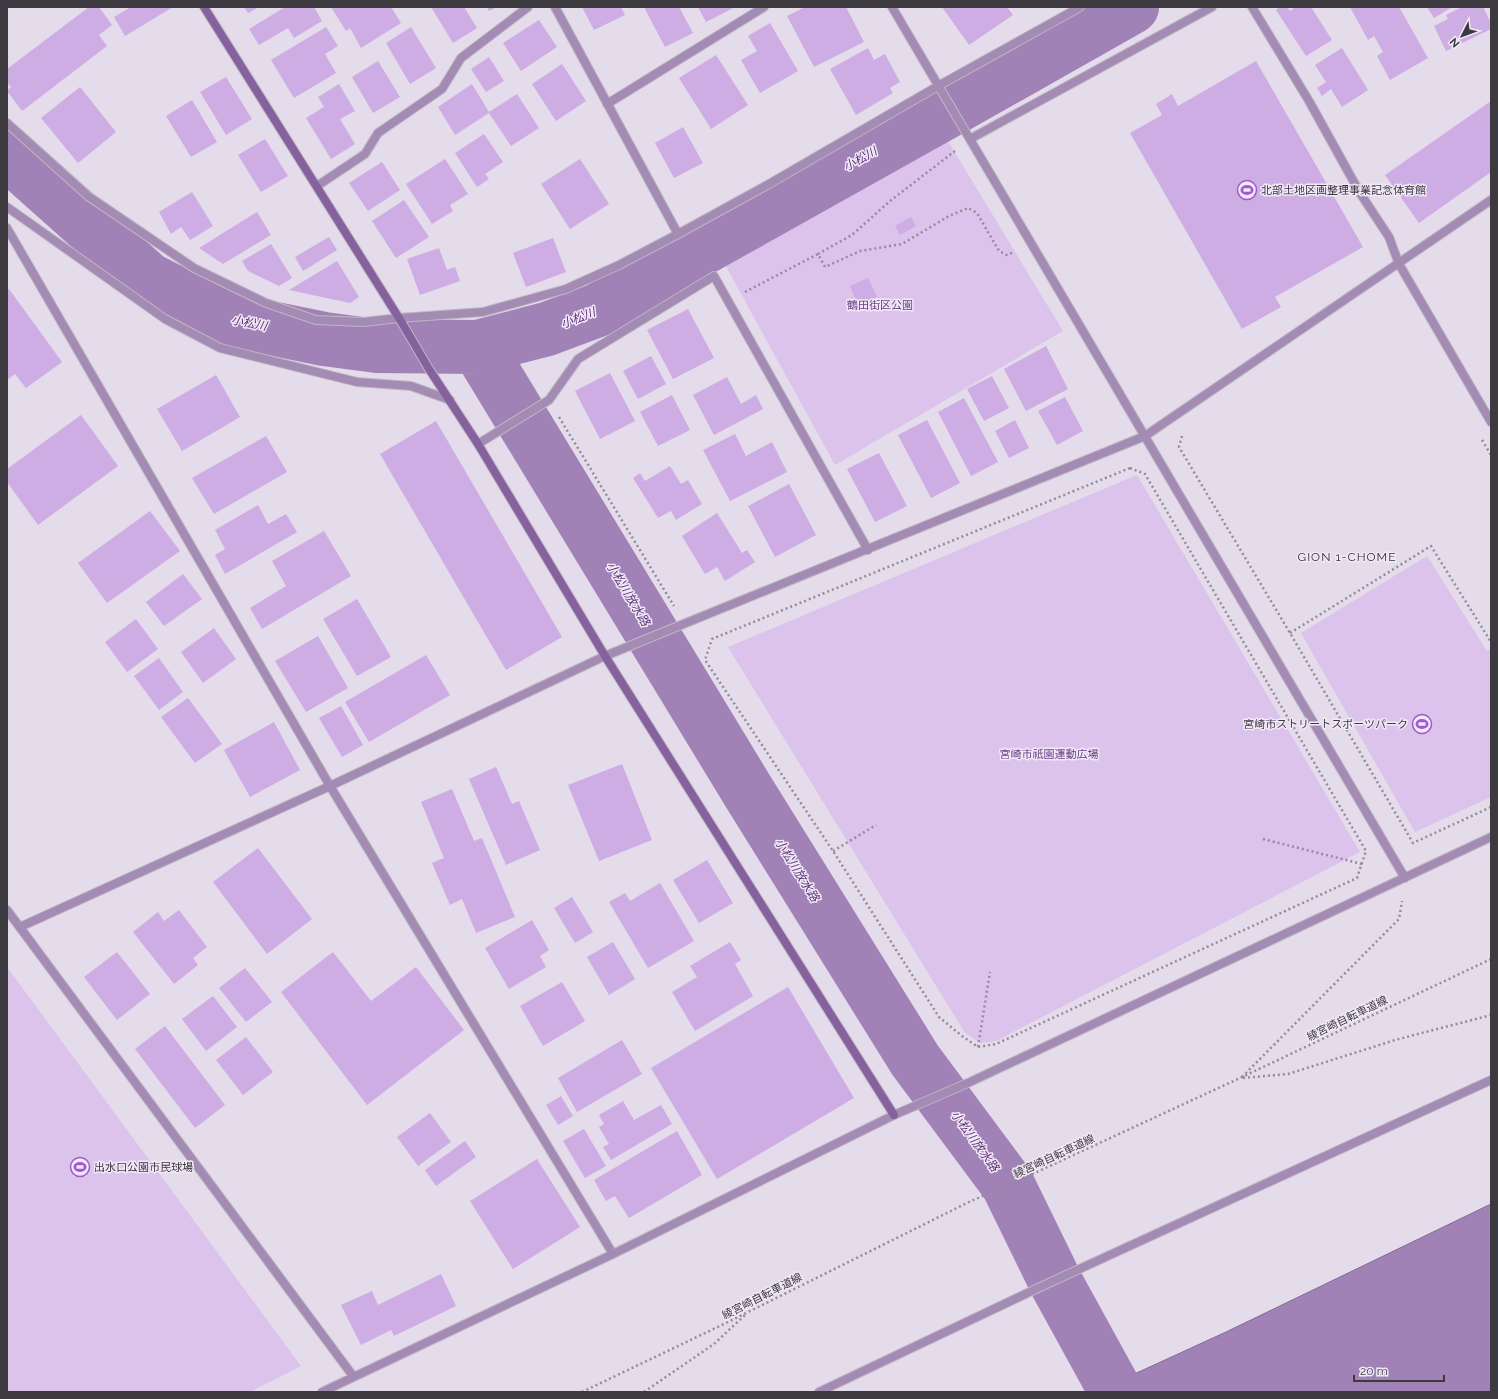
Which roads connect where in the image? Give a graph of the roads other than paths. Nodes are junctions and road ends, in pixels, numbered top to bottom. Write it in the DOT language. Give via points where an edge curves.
graph roads {
  1 [pos="204,7"];
  2 [pos="528,7"];
  3 [pos="555,7"];
  4 [pos="764,7"];
  5 [pos="892,7"];
  6 [pos="1080,7"];
  7 [pos="1212,7"];
  8 [pos="1252,7"];
  9 [pos="938,86"];
  10 [pos="608,104"];
  11 [pos="7,123"];
  12 [pos="970,139"];
  13 [pos="316,186"];
  14 [pos="1491,200"];
  15 [pos="7,207"];
  16 [pos="7,228"];
  17 [pos="678,234"];
  18 [pos="1399,264"];
  19 [pos="399,318"];
  20 [pos="450,400"];
  21 [pos="1491,422"];
  22 [pos="1145,436"];
  23 [pos="478,444"];
  24 [pos="868,550"];
  25 [pos="605,656"];
  26 [pos="330,786"];
  27 [pos="1491,837"];
  28 [pos="1405,878"];
  29 [pos="7,910"];
  30 [pos="20,928"];
  31 [pos="1491,1080"];
  32 [pos="894,1115"];
  33 [pos="613,1254"];
  34 [pos="353,1376"];
  35 [pos="322,1392"];
  36 [pos="819,1392"];
  1 -- 13 [label="street"];
  2 -- 13 [label="street" via="461,58 442,89 378,133 365,154"];
  3 -- 10 [label="street"];
  4 -- 10 [label="street"];
  5 -- 9 [label="street"];
  6 -- 9 [label="street"];
  7 -- 12 [label="street"];
  8 -- 18 [label="street" via="1309,101 1360,193 1389,237"];
  9 -- 12 [label="street"];
  9 -- 17 [label="street"];
  10 -- 17 [label="street"];
  11 -- 19 [label="street" via="88,196 194,268 266,303 316,320 363,322"];
  12 -- 22 [label="street"];
  13 -- 19 [label="street"];
  14 -- 18 [label="street"];
  15 -- 20 [label="street" via="165,319 220,348 357,382 411,386"];
  16 -- 26 [label="street"];
  17 -- 19 [label="street" via="566,289 482,312"];
  18 -- 21 [label="street"];
  18 -- 22 [label="street"];
  19 -- 20 [label="street"];
  20 -- 23 [label="street"];
  22 -- 24 [label="street"];
  22 -- 28 [label="street"];
  23 -- 24 [label="street" via="549,400 578,359 714,276"];
  23 -- 25 [label="street"];
  24 -- 25 [label="street"];
  25 -- 26 [label="street"];
  25 -- 32 [label="street"];
  26 -- 30 [label="street"];
  26 -- 33 [label="street"];
  27 -- 28 [label="street"];
  28 -- 32 [label="street" via="970,1082"];
  29 -- 30 [label="street"];
  30 -- 34 [label="street"];
  31 -- 36 [label="street" via="1038,1288"];
  32 -- 33 [label="street"];
  33 -- 34 [label="street"];
  34 -- 35 [label="street"];
}
